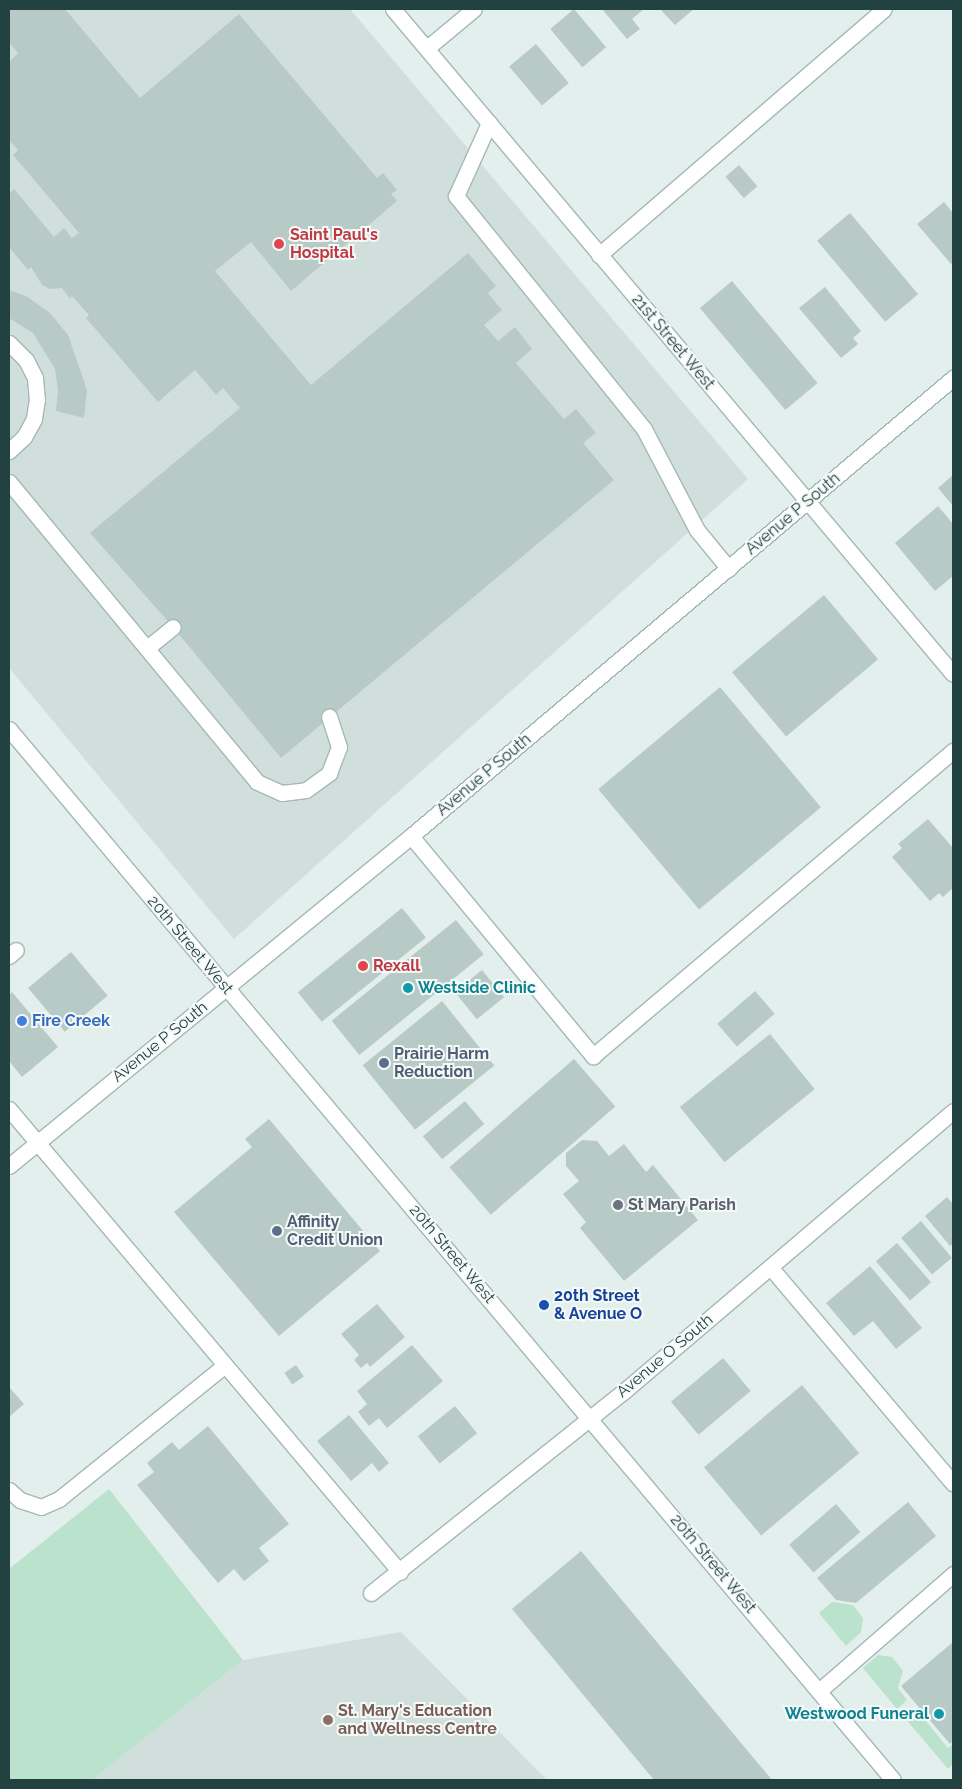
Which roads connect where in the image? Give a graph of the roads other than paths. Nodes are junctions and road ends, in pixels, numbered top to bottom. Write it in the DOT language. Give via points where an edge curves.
graph roads {
  1 [pos="393,9"];
  2 [pos="474,9"];
  3 [pos="884,9"];
  4 [pos="427,48"];
  5 [pos="489,122"];
  6 [pos="599,255"];
  7 [pos="9,343"];
  8 [pos="953,378"];
  9 [pos="9,451"];
  10 [pos="9,482"];
  11 [pos="808,500"];
  12 [pos="729,568"];
  13 [pos="173,626"];
  14 [pos="147,648"];
  15 [pos="953,674"];
  16 [pos="329,717"];
  17 [pos="9,729"];
  18 [pos="953,750"];
  19 [pos="411,836"];
  20 [pos="226,988"];
  21 [pos="9,1109"];
  22 [pos="953,1111"];
  23 [pos="37,1142"];
  24 [pos="9,1166"];
  25 [pos="771,1268"];
  26 [pos="225,1365"];
  27 [pos="591,1418"];
  28 [pos="952,1478"];
  29 [pos="9,1490"];
  30 [pos="400,1572"];
  31 [pos="953,1574"];
  32 [pos="371,1593"];
  33 [pos="819,1691"];
  34 [pos="893,1780"];
  1 -- 4 [label="main road, 21st Street West"];
  2 -- 4 [label="main road"];
  3 -- 6 [label="main road"];
  4 -- 5 [label="main road, 21st Street West"];
  5 -- 6 [label="main road, 21st Street West"];
  5 -- 12 [label="main road" via="456,196 644,430 697,530"];
  6 -- 11 [label="main road, 21st Street West"];
  7 -- 9 [label="main road" via="26,360 35,378 37,399 34,419 24,437"];
  8 -- 11 [label="main road, Avenue P South"];
  10 -- 14 [label="main road"];
  11 -- 12 [label="main road, Avenue P South"];
  11 -- 15 [label="main road, 21st Street West"];
  12 -- 19 [label="main road, Avenue P South"];
  13 -- 14 [label="main road"];
  14 -- 16 [label="main road" via="257,782 282,793 306,790 329,773 339,746"];
  17 -- 20 [label="main road, 20th Street West"];
  18 -- 19 [label="main road" via="594,1056"];
  19 -- 20 [label="main road, Avenue P South"];
  20 -- 23 [label="main road, Avenue P South"];
  20 -- 27 [label="main road, 20th Street West"];
  21 -- 23 [label="main road"];
  22 -- 25 [label="main road, Avenue O South"];
  23 -- 24 [label="main road, Avenue P South"];
  23 -- 26 [label="main road"];
  25 -- 27 [label="main road, Avenue O South"];
  25 -- 28 [label="main road"];
  26 -- 29 [label="main road" via="59,1500 41,1507 20,1500"];
  26 -- 30 [label="main road"];
  27 -- 30 [label="main road, Avenue O South"];
  27 -- 33 [label="main road, 20th Street West"];
  30 -- 32 [label="main road, Avenue O South"];
  31 -- 33 [label="main road"];
  33 -- 34 [label="main road, 20th Street West"];
}
